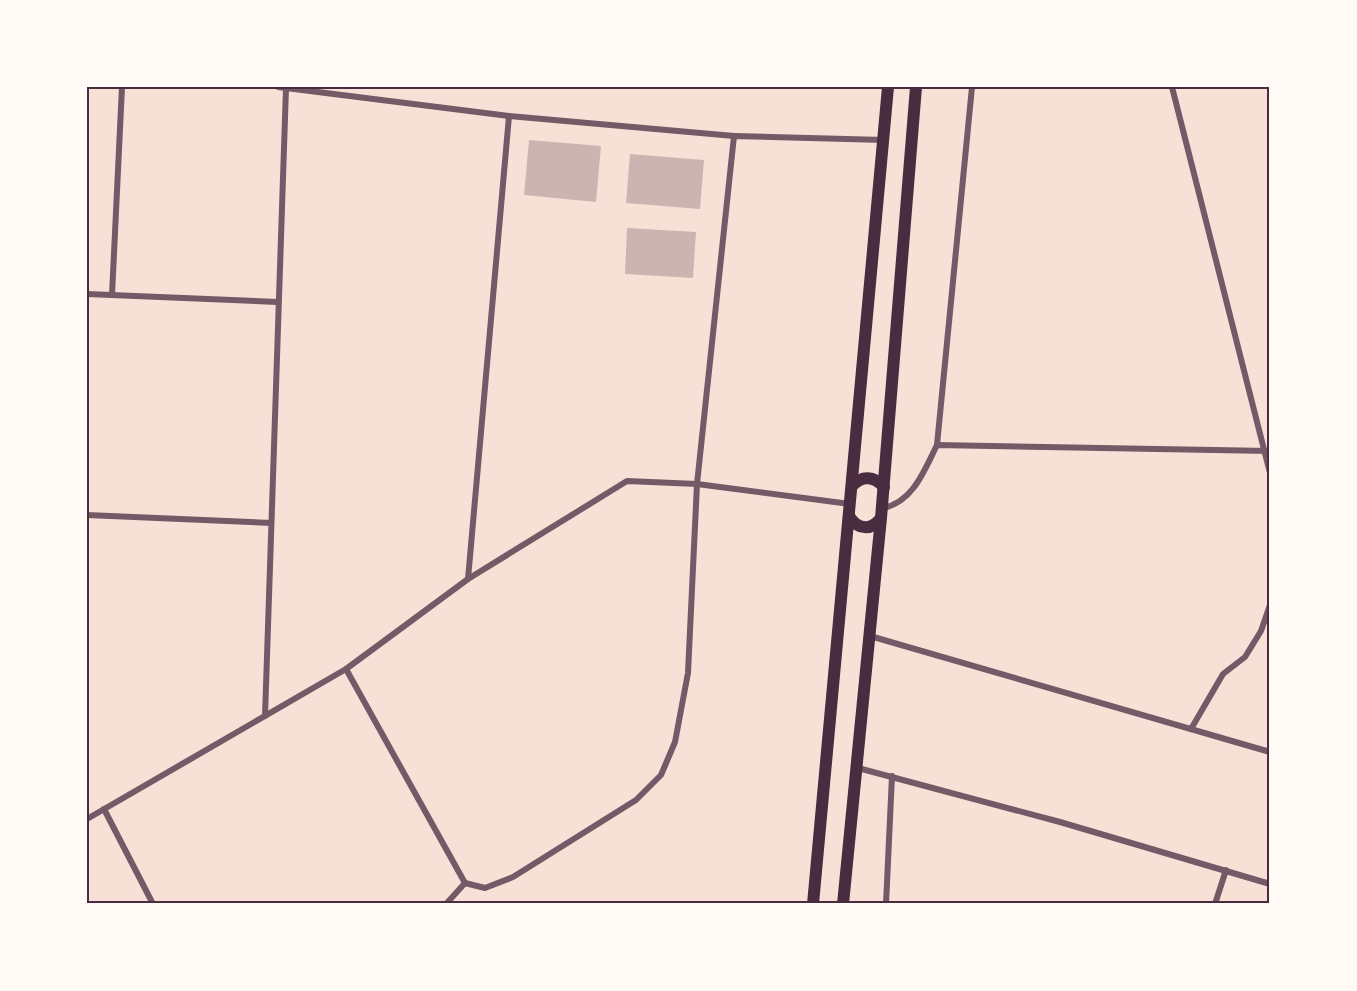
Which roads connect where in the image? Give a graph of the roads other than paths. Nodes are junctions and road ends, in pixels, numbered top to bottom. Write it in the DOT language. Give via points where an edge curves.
graph roads {
  1 [pos="122,87"];
  2 [pos="278,87"];
  3 [pos="888,87"];
  4 [pos="916,87"];
  5 [pos="972,87"];
  6 [pos="1172,87"];
  7 [pos="286,88"];
  8 [pos="509,116"];
  9 [pos="734,136"];
  10 [pos="885,141"];
  11 [pos="87,294"];
  12 [pos="112,295"];
  13 [pos="278,302"];
  14 [pos="936,445"];
  15 [pos="1267,451"];
  16 [pos="1270,473"];
  17 [pos="697,484"];
  18 [pos="852,486"];
  19 [pos="884,487"];
  20 [pos="849,510"];
  21 [pos="882,513"];
  22 [pos="87,515"];
  23 [pos="271,523"];
  24 [pos="468,579"];
  25 [pos="1270,605"];
  26 [pos="870,636"];
  27 [pos="346,669"];
  28 [pos="265,716"];
  29 [pos="1191,729"];
  30 [pos="1270,752"];
  31 [pos="858,768"];
  32 [pos="892,776"];
  33 [pos="104,809"];
  34 [pos="87,819"];
  35 [pos="1226,870"];
  36 [pos="465,882"];
  37 [pos="1270,884"];
  38 [pos="153,904"];
  39 [pos="446,904"];
  40 [pos="813,904"];
  41 [pos="843,904"];
  42 [pos="886,904"];
  43 [pos="1215,904"];
  1 -- 12 [label="street"];
  2 -- 7 [label="street"];
  3 -- 10 [label="main road"];
  4 -- 19 [label="main road"];
  5 -- 14 [label="street"];
  6 -- 15 [label="street"];
  7 -- 8 [label="street"];
  7 -- 13 [label="street"];
  8 -- 9 [label="street"];
  8 -- 24 [label="street"];
  9 -- 10 [label="street"];
  9 -- 17 [label="street"];
  10 -- 18 [label="main road"];
  11 -- 12 [label="street"];
  12 -- 13 [label="street"];
  13 -- 23 [label="street"];
  14 -- 15 [label="street"];
  14 -- 21 [label="street" via="908,497"];
  15 -- 16 [label="street"];
  17 -- 20 [label="street"];
  17 -- 24 [label="street" via="627,481"];
  17 -- 36 [label="street" via="688,673 675,742 661,775 636,800 513,877 485,888"];
  18 -- 19 [label="main road" via="868,478"];
  18 -- 20 [label="main road"];
  19 -- 21 [label="main road"];
  20 -- 21 [label="main road" via="852,522 865,528 871,527"];
  20 -- 40 [label="main road"];
  21 -- 26 [label="main road"];
  22 -- 23 [label="street"];
  23 -- 28 [label="street"];
  24 -- 27 [label="street"];
  25 -- 29 [label="street" via="1261,631 1245,657 1223,674"];
  26 -- 29 [label="street"];
  26 -- 31 [label="main road"];
  27 -- 28 [label="street"];
  27 -- 36 [label="street"];
  28 -- 33 [label="street"];
  29 -- 30 [label="street"];
  31 -- 32 [label="street"];
  31 -- 41 [label="main road"];
  32 -- 35 [label="street"];
  32 -- 42 [label="street"];
  33 -- 34 [label="street"];
  33 -- 38 [label="street"];
  35 -- 37 [label="street"];
  35 -- 43 [label="street"];
  36 -- 39 [label="street"];
}
